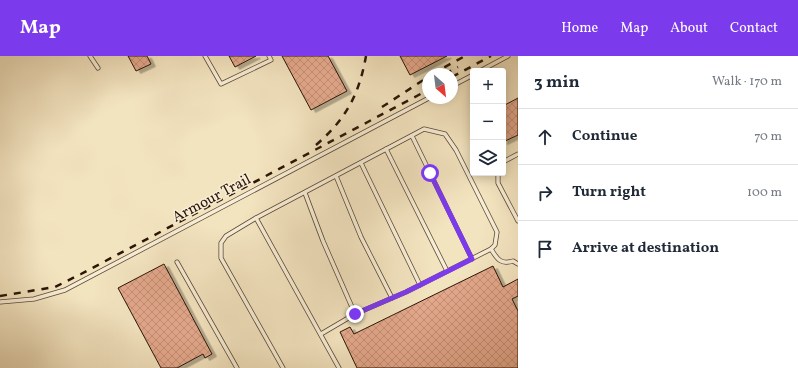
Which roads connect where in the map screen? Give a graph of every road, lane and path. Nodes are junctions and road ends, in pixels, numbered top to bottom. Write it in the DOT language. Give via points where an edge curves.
graph roads {
  1 [pos="90,56"];
  2 [pos="205,56"];
  3 [pos="269,56"];
  4 [pos="508,56"];
  5 [pos="98,68"];
  6 [pos="486,68"];
  7 [pos="470,76"];
  8 [pos="458,83"];
  9 [pos="422,102"];
  10 [pos="412,136"];
  11 [pos="386,150"];
  12 [pos="518,154"];
  13 [pos="506,160"];
  14 [pos="361,163"];
  15 [pos="336,176"];
  16 [pos="498,176"];
  17 [pos="305,193"];
  18 [pos="256,218"];
  19 [pos="518,221"];
  20 [pos="491,249"];
  21 [pos="472,259"];
  22 [pos="177,262"];
  23 [pos="518,264"];
  24 [pos="447,271"];
  25 [pos="420,285"];
  26 [pos="392,298"];
  27 [pos="0,302"];
  28 [pos="355,314"];
  29 [pos="321,334"];
  30 [pos="237,368"];
  31 [pos="283,368"];
  32 [pos="339,368"];
  1 -- 5 [label="lane"];
  2 -- 3 [label="lane" via="221,84 271,60"];
  4 -- 6 [label="lane"];
  7 -- 8 [label="lane"];
  9 -- 27 [label="lane, Armour Trail" via="65,290 34,299"];
  10 -- 11 [label="lane"];
  10 -- 20 [label="lane" via="424,129 445,134 456,150 497,232 495,245"];
  10 -- 21 [label="lane"];
  11 -- 14 [label="lane"];
  11 -- 24 [label="lane"];
  12 -- 13 [label="lane"];
  14 -- 15 [label="lane"];
  14 -- 25 [label="lane"];
  15 -- 17 [label="lane"];
  15 -- 26 [label="lane" via="361,237"];
  16 -- 19 [label="lane" via="498,183"];
  17 -- 18 [label="lane"];
  17 -- 28 [label="lane"];
  18 -- 29 [label="lane"];
  18 -- 31 [label="lane" via="226,236 221,243 222,258"];
  20 -- 21 [label="lane"];
  20 -- 23 [label="lane" via="502,262 513,260"];
  21 -- 24 [label="lane"];
  22 -- 30 [label="lane"];
  24 -- 25 [label="lane"];
  25 -- 26 [label="lane"];
  26 -- 28 [label="lane"];
  28 -- 29 [label="lane"];
  29 -- 32 [label="lane"];
}
